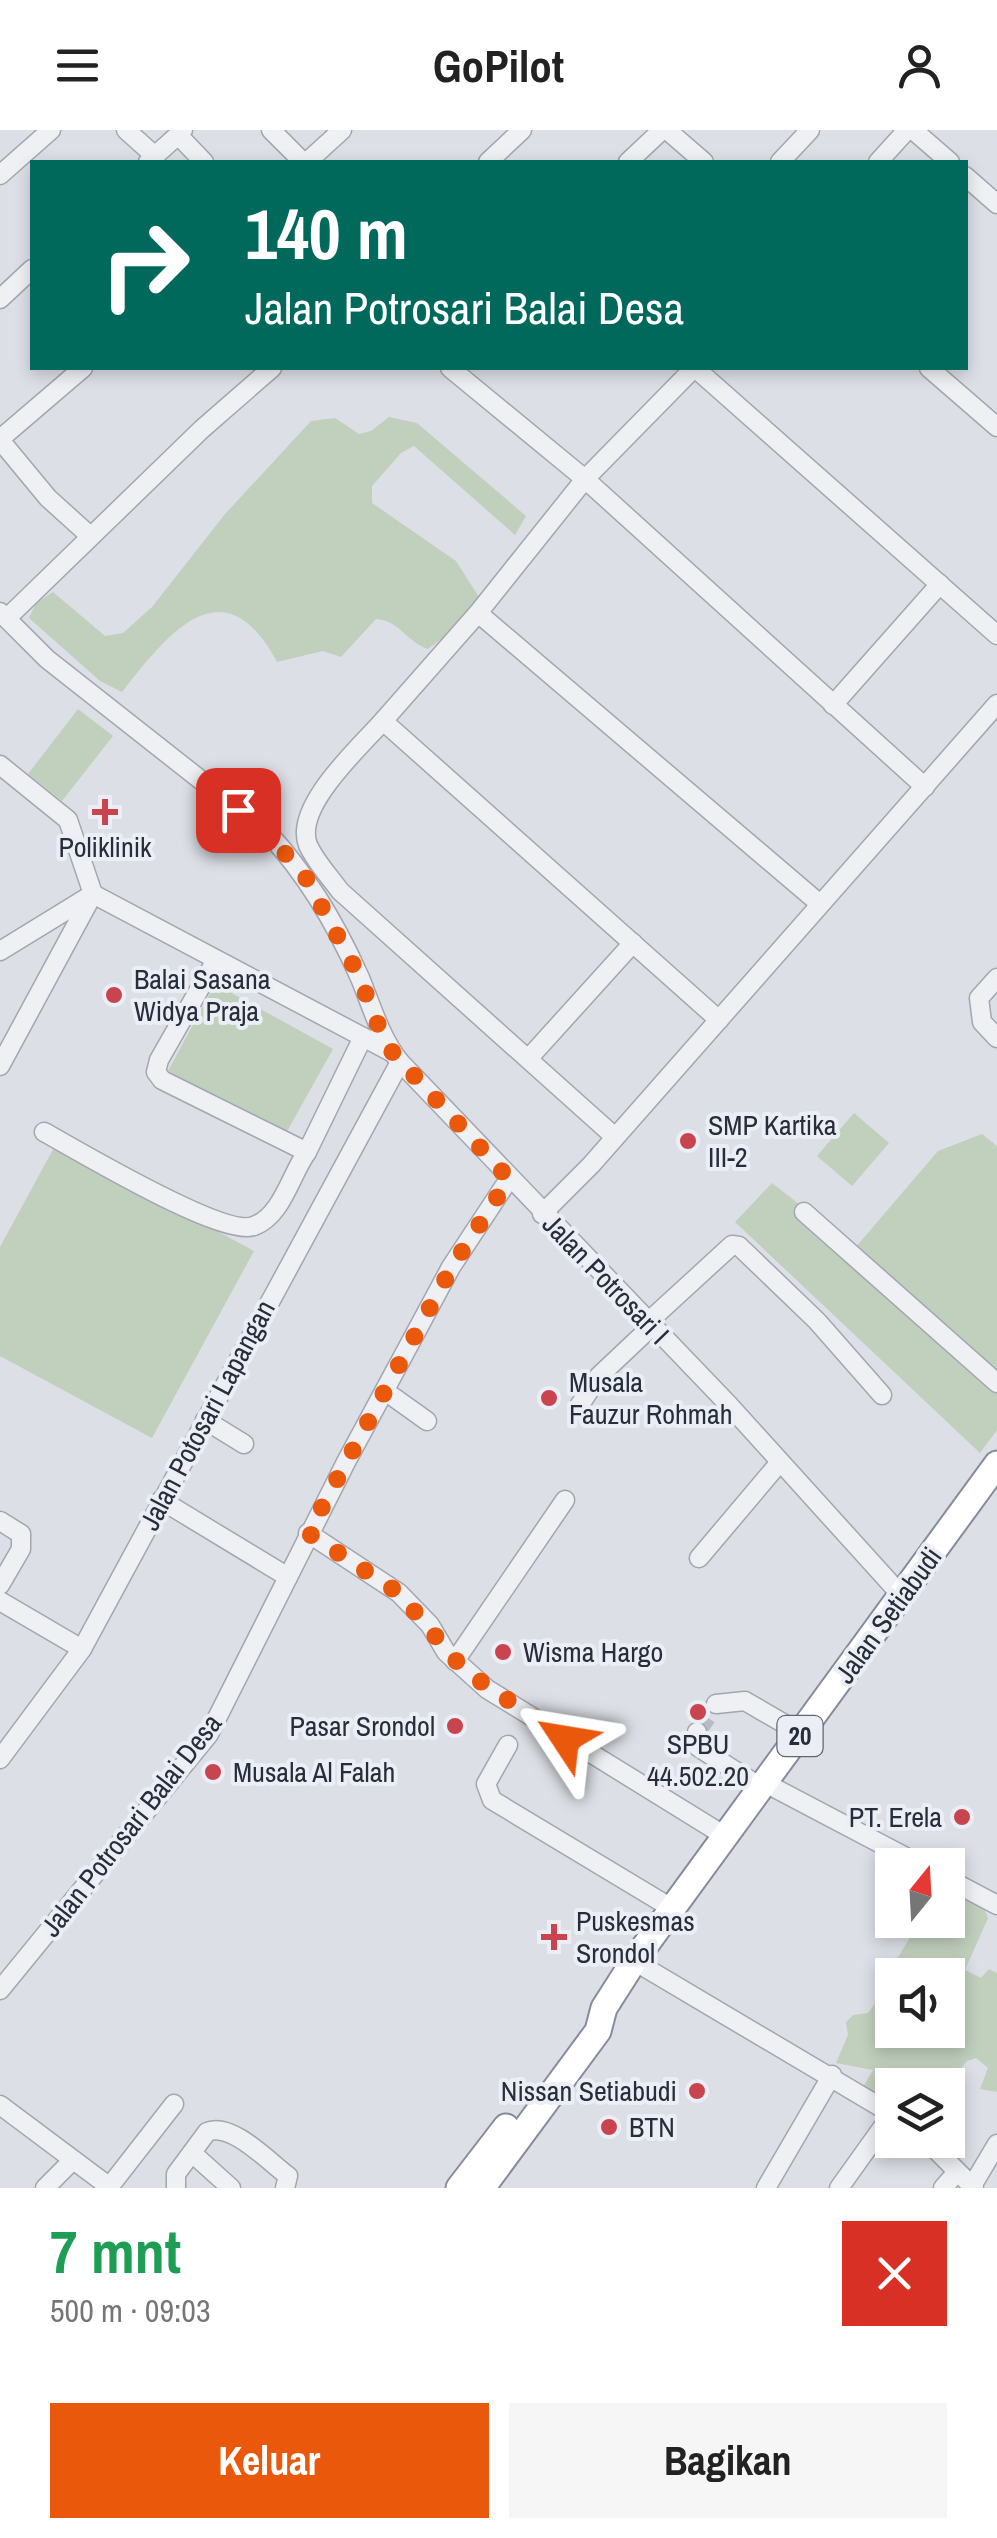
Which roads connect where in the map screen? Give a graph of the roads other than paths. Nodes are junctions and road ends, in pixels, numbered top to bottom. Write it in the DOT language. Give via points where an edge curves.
graph roads {
  1 [pos="51,130"];
  2 [pos="126,130"];
  3 [pos="271,130"];
  4 [pos="342,130"];
  5 [pos="522,130"];
  6 [pos="664,130"];
  7 [pos="810,130"];
  8 [pos="910,130"];
  9 [pos="181,133"];
  10 [pos="152,159"];
  11 [pos="202,160"];
  12 [pos="303,160"];
  13 [pos="307,160"];
  14 [pos="490,160"];
  15 [pos="630,160"];
  16 [pos="702,160"];
  17 [pos="782,160"];
  18 [pos="880,160"];
  19 [pos="948,160"];
  20 [pos="0,175"];
  21 [pos="968,179"];
  22 [pos="997,204"];
  23 [pos="30,271"];
  24 [pos="0,299"];
  25 [pos="82,370"];
  26 [pos="270,370"];
  27 [pos="452,370"];
  28 [pos="693,370"];
  29 [pos="697,370"];
  30 [pos="931,370"];
  31 [pos="997,427"];
  32 [pos="0,440"];
  33 [pos="584,479"];
  34 [pos="89,535"];
  35 [pos="940,584"];
  36 [pos="478,613"];
  37 [pos="4,619"];
  38 [pos="997,634"];
  39 [pos="834,704"];
  40 [pos="997,704"];
  41 [pos="383,721"];
  42 [pos="0,765"];
  43 [pos="924,787"];
  44 [pos="93,894"];
  45 [pos="820,904"];
  46 [pos="633,943"];
  47 [pos="0,950"];
  48 [pos="216,960"];
  49 [pos="997,978"];
  50 [pos="719,1020"];
  51 [pos="363,1037"];
  52 [pos="997,1038"];
  53 [pos="396,1057"];
  54 [pos="528,1059"];
  55 [pos="0,1066"];
  56 [pos="44,1132"];
  57 [pos="615,1137"];
  58 [pos="307,1152"];
  59 [pos="509,1179"];
  60 [pos="804,1212"];
  61 [pos="542,1214"];
  62 [pos="650,1324"];
  63 [pos="997,1383"];
  64 [pos="385,1392"];
  65 [pos="882,1395"];
  66 [pos="579,1406"];
  67 [pos="205,1420"];
  68 [pos="428,1421"];
  69 [pos="244,1444"];
  70 [pos="780,1462"];
  71 [pos="997,1464"];
  72 [pos="161,1500"];
  73 [pos="565,1500"];
  74 [pos="0,1521"];
  75 [pos="308,1533"];
  76 [pos="699,1558"];
  77 [pos="288,1577"];
  78 [pos="0,1585"];
  79 [pos="901,1596"];
  80 [pos="0,1601"];
  81 [pos="82,1648"];
  82 [pos="455,1661"];
  83 [pos="716,1704"];
  84 [pos="697,1732"];
  85 [pos="802,1734"];
  86 [pos="508,1745"];
  87 [pos="0,1759"];
  88 [pos="763,1786"];
  89 [pos="726,1836"];
  90 [pos="887,1848"];
  91 [pos="997,1883"];
  92 [pos="965,1888"];
  93 [pos="991,1902"];
  94 [pos="673,1908"];
  95 [pos="634,1962"];
  96 [pos="0,1990"];
  97 [pos="604,2008"];
  98 [pos="832,2075"];
  99 [pos="875,2103"];
  100 [pos="0,2104"];
  101 [pos="174,2104"];
  102 [pos="875,2138"];
  103 [pos="997,2144"];
  104 [pos="192,2153"];
  105 [pos="943,2158"];
  106 [pos="72,2161"];
  107 [pos="957,2172"];
  108 [pos="110,2187"];
  109 [pos="973,2187"];
  110 [pos="45,2188"];
  111 [pos="176,2188"];
  112 [pos="231,2188"];
  113 [pos="285,2188"];
  114 [pos="459,2188"];
  115 [pos="482,2188"];
  116 [pos="766,2188"];
  117 [pos="840,2188"];
  118 [pos="944,2188"];
  1 -- 20 [label="street"];
  2 -- 10 [label="street"];
  3 -- 12 [label="street"];
  4 -- 13 [label="street"];
  5 -- 14 [label="street"];
  6 -- 15 [label="street"];
  6 -- 16 [label="street"];
  7 -- 17 [label="street"];
  8 -- 18 [label="street"];
  8 -- 19 [label="street"];
  9 -- 10 [label="street"];
  9 -- 11 [label="street"];
  21 -- 22 [label="street"];
  23 -- 24 [label="street"];
  25 -- 32 [label="street"];
  26 -- 34 [label="street"];
  27 -- 33 [label="street"];
  28 -- 33 [label="street"];
  29 -- 35 [label="street"];
  30 -- 31 [label="street"];
  32 -- 34 [label="street"];
  33 -- 36 [label="street"];
  33 -- 39 [label="street"];
  34 -- 37 [label="street"];
  35 -- 38 [label="street"];
  35 -- 39 [label="street"];
  36 -- 41 [label="street"];
  36 -- 45 [label="street"];
  37 -- 53 [label="street, Jalan Potrosari I" via="288,855 358,974"];
  39 -- 43 [label="street"];
  40 -- 43 [label="street"];
  41 -- 46 [label="street"];
  41 -- 54 [label="street" via="328,781 309,816 307,843 340,891"];
  42 -- 44 [label="street" via="68,820"];
  43 -- 45 [label="street"];
  44 -- 47 [label="street"];
  44 -- 48 [label="street"];
  44 -- 55 [label="street"];
  45 -- 50 [label="street"];
  46 -- 50 [label="street"];
  46 -- 54 [label="street"];
  48 -- 51 [label="street"];
  48 -- 58 [label="street" via="156,1072"];
  49 -- 52 [label="street" via="979,998 982,1022"];
  50 -- 57 [label="street"];
  51 -- 53 [label="street"];
  51 -- 58 [label="street"];
  53 -- 59 [label="street, Jalan Potrosari I"];
  53 -- 67 [label="street, Jalan Potosari Lapangan"];
  54 -- 57 [label="street"];
  56 -- 58 [label="street" via="236,1228 265,1220"];
  57 -- 61 [label="street"];
  59 -- 61 [label="street, Jalan Potrosari I"];
  59 -- 64 [label="street, Jalan Potrosari Balai Desa"];
  60 -- 63 [label="street"];
  61 -- 62 [label="street, Jalan Potrosari I"];
  62 -- 65 [label="street" via="726,1247 739,1246"];
  62 -- 66 [label="street"];
  62 -- 70 [label="street, Jalan Potrosari I"];
  64 -- 68 [label="street"];
  64 -- 75 [label="street, Jalan Potrosari Balai Desa"];
  67 -- 69 [label="street"];
  67 -- 72 [label="street, Jalan Potosari Lapangan"];
  70 -- 76 [label="street"];
  70 -- 79 [label="street, Jalan Potrosari I"];
  71 -- 79 [label="highway, Jalan Setiabudi / 20"];
  72 -- 77 [label="street"];
  72 -- 81 [label="street, Jalan Potosari Lapangan"];
  73 -- 82 [label="street"];
  74 -- 78 [label="street" via="21,1534 21,1548"];
  75 -- 77 [label="street, Jalan Potrosari Balai Desa"];
  75 -- 82 [label="street" via="407,1600"];
  77 -- 96 [label="street, Jalan Potrosari Balai Desa" via="209,1734"];
  79 -- 85 [label="highway, Jalan Setiabudi / 20"];
  80 -- 81 [label="street"];
  81 -- 87 [label="street, Jalan Potosari Lapangan"];
  82 -- 89 [label="street" via="487,1689"];
  83 -- 85 [label="street" via="745,1700"];
  84 -- 88 [label="street" via="698,1746"];
  85 -- 88 [label="highway, Jalan Setiabudi / 20"];
  86 -- 94 [label="street" via="486,1784 492,1800"];
  88 -- 89 [label="highway, Jalan Setiabudi / 20"];
  88 -- 90 [label="street"];
  89 -- 94 [label="highway, Jalan Setiabudi / 20"];
  91 -- 93 [label="street"];
  92 -- 93 [label="street"];
  94 -- 95 [label="highway, Jalan Setiabudi / 20"];
  95 -- 97 [label="highway, Jalan Setiabudi / 20"];
  95 -- 98 [label="street"];
  97 -- 114 [label="highway, Jalan Setiabudi / 20" via="581,2025"];
  97 -- 115 [label="highway, Jalan Setiabudi / 20" via="598,2031"];
  98 -- 99 [label="street"];
  98 -- 116 [label="street"];
  100 -- 106 [label="street"];
  101 -- 108 [label="street"];
  102 -- 117 [label="street"];
  103 -- 109 [label="street"];
  104 -- 111 [label="street" via="176,2174"];
  104 -- 112 [label="street"];
  104 -- 113 [label="street" via="207,2132 228,2132 288,2176"];
  105 -- 107 [label="street"];
  106 -- 108 [label="street"];
  106 -- 110 [label="street"];
  107 -- 109 [label="street"];
  107 -- 118 [label="street"];
}
